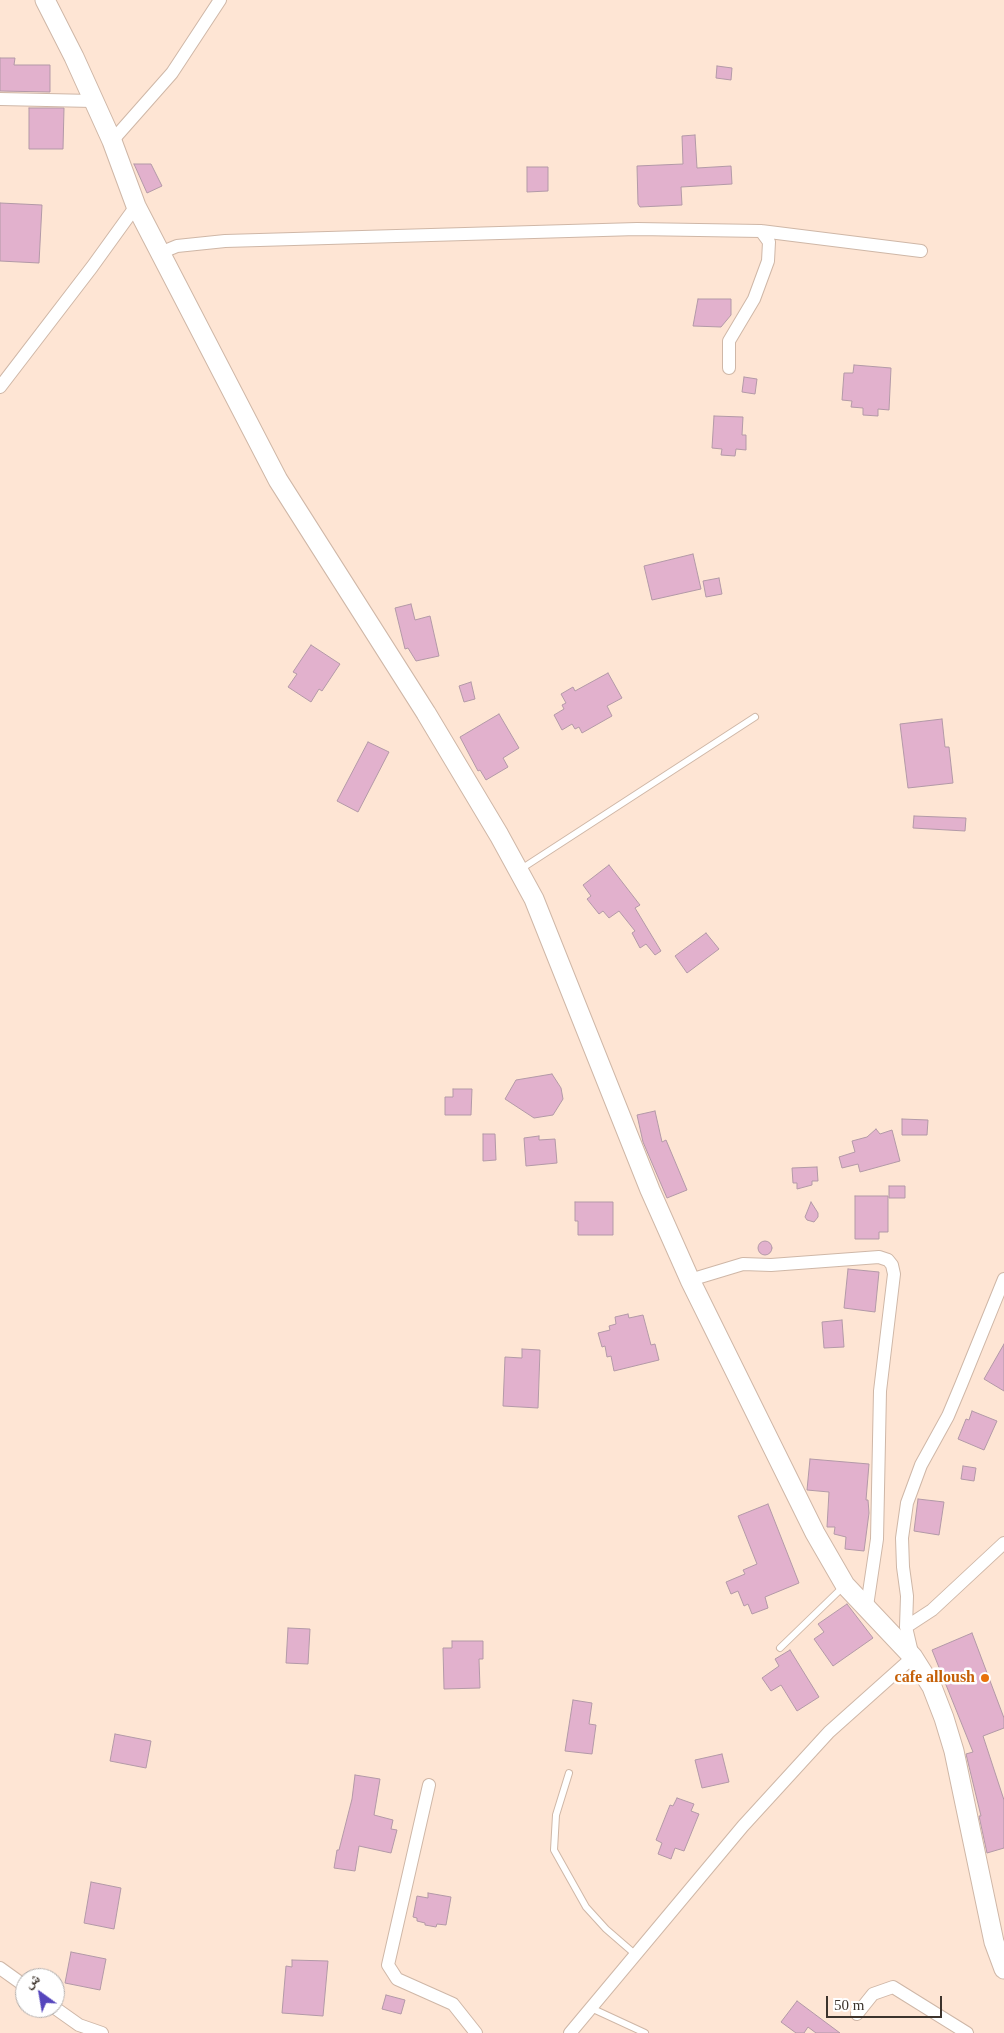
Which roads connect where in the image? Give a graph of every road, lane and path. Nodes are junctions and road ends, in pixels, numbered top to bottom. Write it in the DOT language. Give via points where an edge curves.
graph roads {
  1 [pos="45,0"];
  2 [pos="220,0"];
  3 [pos="0,99"];
  4 [pos="93,101"];
  5 [pos="112,142"];
  6 [pos="136,206"];
  7 [pos="761,232"];
  8 [pos="921,251"];
  9 [pos="160,252"];
  10 [pos="729,368"];
  11 [pos="0,387"];
  12 [pos="755,717"];
  13 [pos="518,871"];
  14 [pos="1004,1279"];
  15 [pos="690,1280"];
  16 [pos="1004,1543"];
  17 [pos="845,1585"];
  18 [pos="867,1606"];
  19 [pos="906,1627"];
  20 [pos="780,1648"];
  21 [pos="913,1657"];
  22 [pos="569,1773"];
  23 [pos="429,1785"];
  24 [pos="636,1956"];
  25 [pos="0,1968"];
  26 [pos="1004,1969"];
  27 [pos="15,1979"];
  28 [pos="591,2008"];
  29 [pos="857,2014"];
  30 [pos="65,2015"];
  31 [pos="102,2033"];
  32 [pos="476,2033"];
  33 [pos="570,2033"];
  34 [pos="645,2033"];
  35 [pos="967,2033"];
  1 -- 4 [label="street"];
  2 -- 5 [label="street" via="172,73"];
  3 -- 4 [label="street"];
  4 -- 5 [label="street"];
  5 -- 6 [label="street"];
  6 -- 9 [label="street"];
  6 -- 11 [label="street"];
  7 -- 8 [label="street"];
  7 -- 9 [label="street" via="617,230 225,240 177,246"];
  7 -- 10 [label="street" via="769,242 768,260 754,299 729,341"];
  9 -- 13 [label="street" via="278,480 426,713"];
  12 -- 13 [label="lane"];
  13 -- 15 [label="street" via="534,899 650,1190"];
  14 -- 19 [label="street" via="962,1385 921,1465 907,1504 902,1538"];
  15 -- 17 [label="street" via="815,1533"];
  15 -- 18 [label="street" via="743,1264 879,1257 888,1260 892,1266 894,1274 880,1391 877,1539"];
  16 -- 19 [label="street" via="932,1610"];
  17 -- 18 [label="street"];
  17 -- 20 [label="lane"];
  18 -- 21 [label="street"];
  19 -- 21 [label="street"];
  21 -- 24 [label="street" via="822,1739 743,1826"];
  21 -- 26 [label="street" via="932,1687 952,1743 994,1942"];
  22 -- 24 [label="lane" via="556,1815 554,1850 586,1907"];
  23 -- 32 [label="street" via="388,1965 397,1979 453,2004"];
  24 -- 28 [label="street"];
  25 -- 27 [label="street"];
  28 -- 33 [label="street"];
  28 -- 34 [label="lane"];
  29 -- 35 [label="street" via="873,1994 893,1987"];
  30 -- 31 [label="street" via="78,2025"];
}
